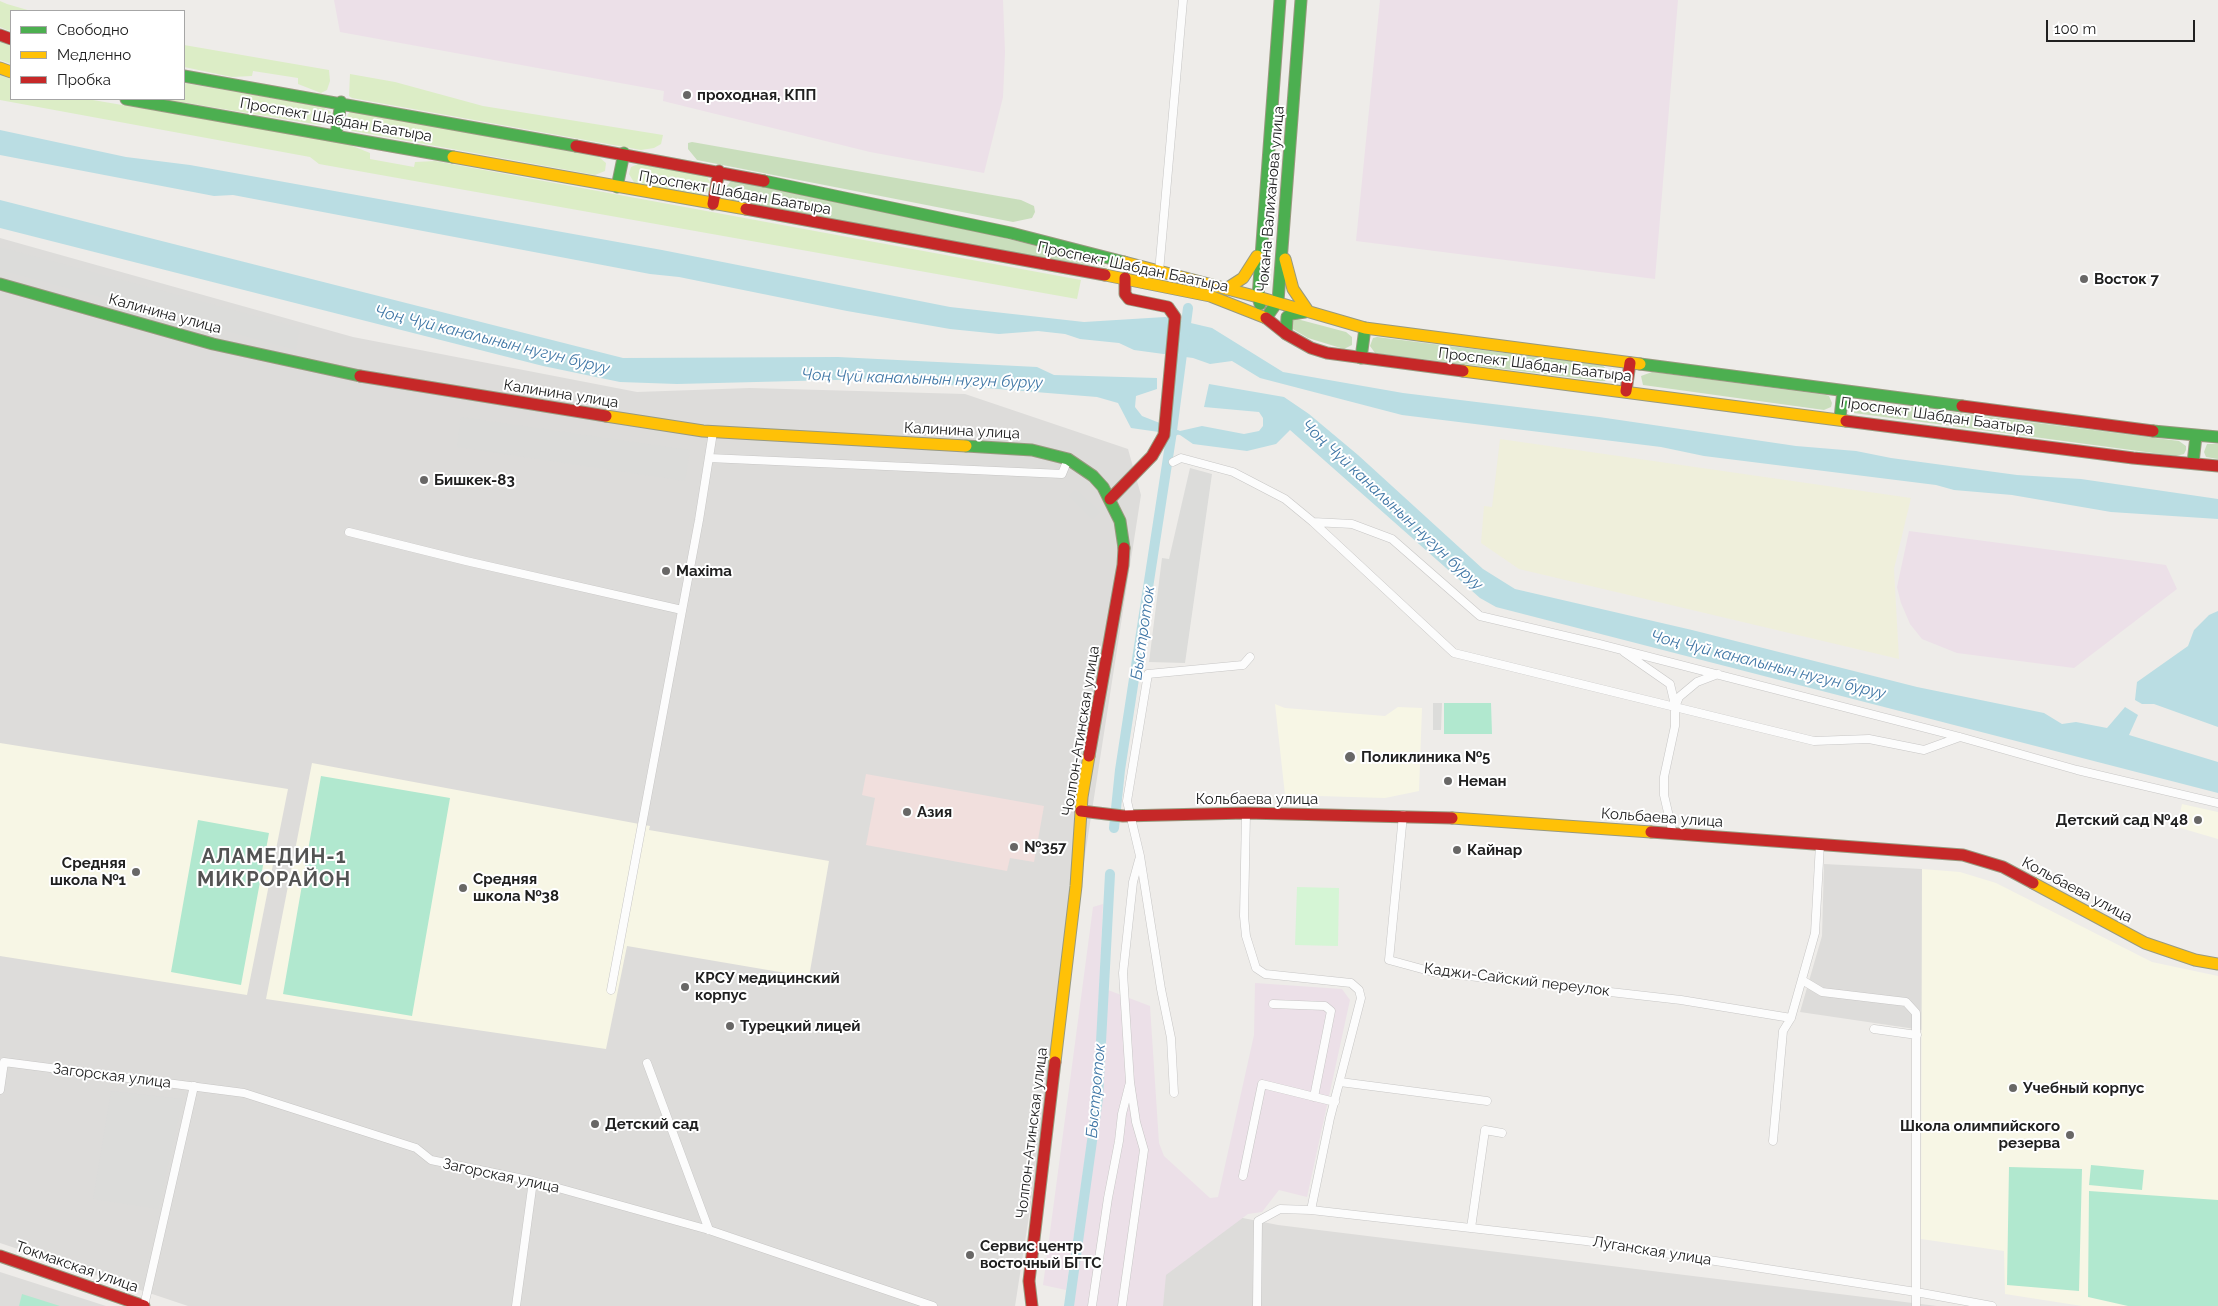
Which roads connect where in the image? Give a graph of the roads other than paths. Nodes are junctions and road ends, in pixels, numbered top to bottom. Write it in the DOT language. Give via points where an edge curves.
graph roads {
  1 [pos="1183,0"];
  2 [pos="1280,0"];
  3 [pos="1302,0"];
  4 [pos="185,76"];
  5 [pos="139,100"];
  6 [pos="341,102"];
  7 [pos="336,135"];
  8 [pos="624,153"];
  9 [pos="719,170"];
  10 [pos="617,187"];
  11 [pos="713,204"];
  12 [pos="1262,244"];
  13 [pos="1282,247"];
  14 [pos="1159,272"];
  15 [pos="1125,278"];
  16 [pos="0,284"];
  17 [pos="1226,289"];
  18 [pos="1258,296"];
  19 [pos="1278,301"];
  20 [pos="1310,312"];
  21 [pos="1266,318"];
  22 [pos="1365,328"];
  23 [pos="1286,334"];
  24 [pos="1361,358"];
  25 [pos="1630,363"];
  26 [pos="1626,391"];
  27 [pos="1843,391"];
  28 [pos="1840,418"];
  29 [pos="713,432"];
  30 [pos="2196,436"];
  31 [pos="2218,437"];
  32 [pos="709,458"];
  33 [pos="1068,459"];
  34 [pos="1174,462"];
  35 [pos="2193,463"];
  36 [pos="2218,466"];
  37 [pos="1110,499"];
  38 [pos="1313,522"];
  39 [pos="349,532"];
  40 [pos="682,610"];
  41 [pos="1619,649"];
  42 [pos="1250,657"];
  43 [pos="1718,674"];
  44 [pos="1676,707"];
  45 [pos="1960,737"];
  46 [pos="2218,803"];
  47 [pos="1081,810"];
  48 [pos="1246,813"];
  49 [pos="1404,815"];
  50 [pos="1127,816"];
  51 [pos="1673,834"];
  52 [pos="1820,844"];
  53 [pos="1140,856"];
  54 [pos="2218,964"];
  55 [pos="1802,980"];
  56 [pos="611,990"];
  57 [pos="1273,1004"];
  58 [pos="1791,1018"];
  59 [pos="1874,1029"];
  60 [pos="1917,1035"];
  61 [pos="647,1063"];
  62 [pos="1130,1082"];
  63 [pos="1340,1082"];
  64 [pos="194,1086"];
  65 [pos="0,1090"];
  66 [pos="1174,1093"];
  67 [pos="1314,1097"];
  68 [pos="1487,1101"];
  69 [pos="1335,1102"];
  70 [pos="1502,1133"];
  71 [pos="1773,1141"];
  72 [pos="1243,1176"];
  73 [pos="533,1181"];
  74 [pos="1311,1210"];
  75 [pos="1471,1228"];
  76 [pos="708,1230"];
  77 [pos="0,1256"];
  78 [pos="1916,1292"];
  79 [pos="144,1306"];
  80 [pos="516,1306"];
  81 [pos="933,1306"];
  82 [pos="1032,1306"];
  83 [pos="1092,1306"];
  84 [pos="1122,1306"];
  85 [pos="1257,1306"];
  86 [pos="1916,1306"];
  87 [pos="1992,1306"];
  1 -- 14 [label="street"];
  2 -- 12 [label="main road, Чокана Валиханова улица"];
  3 -- 13 [label="main road, Чокана Валиханова улица"];
  4 -- 6 [label="main road, Проспект Шабдан Баатыра"];
  5 -- 7 [label="main road, Проспект Шабдан Баатыра"];
  6 -- 7 [label="main road"];
  6 -- 8 [label="main road, Проспект Шабдан Баатыра"];
  7 -- 10 [label="main road, Проспект Шабдан Баатыра"];
  8 -- 9 [label="main road, Проспект Шабдан Баатыра"];
  8 -- 10 [label="main road"];
  9 -- 11 [label="main road"];
  9 -- 14 [label="main road, Проспект Шабдан Баатыра" via="1011,233"];
  10 -- 11 [label="main road, Проспект Шабдан Баатыра"];
  11 -- 15 [label="main road, Проспект Шабдан Баатыра"];
  12 -- 17 [label="main road" via="1249,272"];
  12 -- 18 [label="main road, Чокана Валиханова улица"];
  13 -- 19 [label="main road, Чокана Валиханова улица"];
  13 -- 20 [label="main road" via="1293,289"];
  14 -- 17 [label="main road, Проспект Шабдан Баатыра"];
  15 -- 21 [label="main road, Проспект Шабдан Баатыра" via="1210,296"];
  15 -- 37 [label="main road" via="1125,294 1129,299 1168,307 1176,317 1164,436 1152,456"];
  16 -- 29 [label="main road, Калинина улица" via="214,344 370,378"];
  17 -- 18 [label="main road, Проспект Шабдан Баатыра"];
  18 -- 19 [label="main road, Проспект Шабдан Баатыра"];
  18 -- 21 [label="main road, Чокана Валиханова улица"];
  19 -- 20 [label="main road, Проспект Шабдан Баатыра"];
  19 -- 21 [label="main road, Чокана Валиханова улица"];
  20 -- 22 [label="main road, Проспект Шабдан Баатыра"];
  20 -- 23 [label="main road" via="1286,317"];
  21 -- 23 [label="main road, Проспект Шабдан Баатыра"];
  22 -- 24 [label="main road"];
  22 -- 25 [label="main road, Проспект Шабдан Баатыра"];
  23 -- 24 [label="main road, Проспект Шабдан Баатыра" via="1311,348"];
  24 -- 26 [label="main road, Проспект Шабдан Баатыра"];
  25 -- 26 [label="main road"];
  25 -- 27 [label="main road, Проспект Шабдан Баатыра"];
  26 -- 28 [label="main road, Проспект Шабдан Баатыра"];
  27 -- 28 [label="main road"];
  27 -- 30 [label="main road, Проспект Шабдан Баатыра"];
  28 -- 35 [label="main road, Проспект Шабдан Баатыра" via="2133,458"];
  29 -- 32 [label="street"];
  29 -- 33 [label="main road, Калинина улица" via="1032,450"];
  30 -- 31 [label="main road, Проспект Шабдан Баатыра"];
  30 -- 35 [label="main road"];
  32 -- 33 [label="street" via="1062,474"];
  32 -- 40 [label="street"];
  33 -- 37 [label="main road, Калинина улица" via="1093,476"];
  34 -- 38 [label="street" via="1181,458 1247,478 1285,499"];
  35 -- 36 [label="main road, Проспект Шабдан Баатыра"];
  37 -- 47 [label="main road, Чолпон-Атинская улица" via="1122,533 1123,565"];
  38 -- 41 [label="street" via="1352,524 1392,539 1480,616"];
  38 -- 44 [label="street" via="1454,653"];
  39 -- 40 [label="street"];
  40 -- 56 [label="street"];
  41 -- 43 [label="street"];
  41 -- 44 [label="street" via="1670,684"];
  42 -- 50 [label="street" via="1243,664 1148,674"];
  43 -- 44 [label="street" via="1696,682 1679,697"];
  43 -- 45 [label="street"];
  44 -- 45 [label="street" via="1814,741 1869,738 1924,750"];
  44 -- 51 [label="street" via="1676,726 1664,777 1664,795"];
  45 -- 46 [label="street" via="2077,770"];
  47 -- 50 [label="main road, Кольбаева улица"];
  47 -- 82 [label="main road, Чолпон-Атинская улица" via="1076,886 1029,1281"];
  48 -- 49 [label="main road, Кольбаева улица"];
  48 -- 50 [label="main road, Кольбаева улица"];
  48 -- 63 [label="street" via="1244,916 1246,936 1256,968 1265,974 1351,983 1359,990 1361,998"];
  49 -- 51 [label="main road, Кольбаева улица"];
  49 -- 58 [label="street, Каджи-Сайский переулок" via="1389,960 1433,972 1681,1000"];
  50 -- 53 [label="street"];
  51 -- 52 [label="main road, Кольбаева улица"];
  52 -- 54 [label="main road, Кольбаева улица" via="1963,855 2003,867 2145,943 2195,960"];
  52 -- 55 [label="street" via="1815,934"];
  53 -- 62 [label="street" via="1133,882 1123,973"];
  53 -- 66 [label="street" via="1171,1038"];
  55 -- 58 [label="street"];
  55 -- 60 [label="street" via="1822,992 1906,1002 1916,1013"];
  57 -- 67 [label="street" via="1325,1006 1331,1011"];
  58 -- 71 [label="street" via="1783,1030"];
  59 -- 60 [label="street"];
  60 -- 78 [label="street"];
  61 -- 76 [label="street"];
  62 -- 83 [label="street" via="1122,1114"];
  62 -- 84 [label="street" via="1144,1150"];
  63 -- 68 [label="street"];
  63 -- 69 [label="street"];
  64 -- 65 [label="street, Загорская улица" via="4,1062"];
  64 -- 73 [label="street, Загорская улица" via="244,1093 416,1148 431,1160"];
  64 -- 79 [label="street"];
  67 -- 69 [label="street"];
  67 -- 72 [label="street" via="1262,1084"];
  69 -- 74 [label="street"];
  70 -- 75 [label="street" via="1485,1130"];
  73 -- 76 [label="street, Загорская улица"];
  73 -- 80 [label="street"];
  74 -- 75 [label="street, Луганская улица"];
  74 -- 85 [label="street, Луганская улица" via="1280,1209 1258,1221"];
  75 -- 78 [label="street, Луганская улица" via="1586,1241"];
  76 -- 81 [label="street, Загорская улица"];
  77 -- 79 [label="main road, Токмакская улица"];
  78 -- 86 [label="street"];
  78 -- 87 [label="street, Луганская улица"];
}
